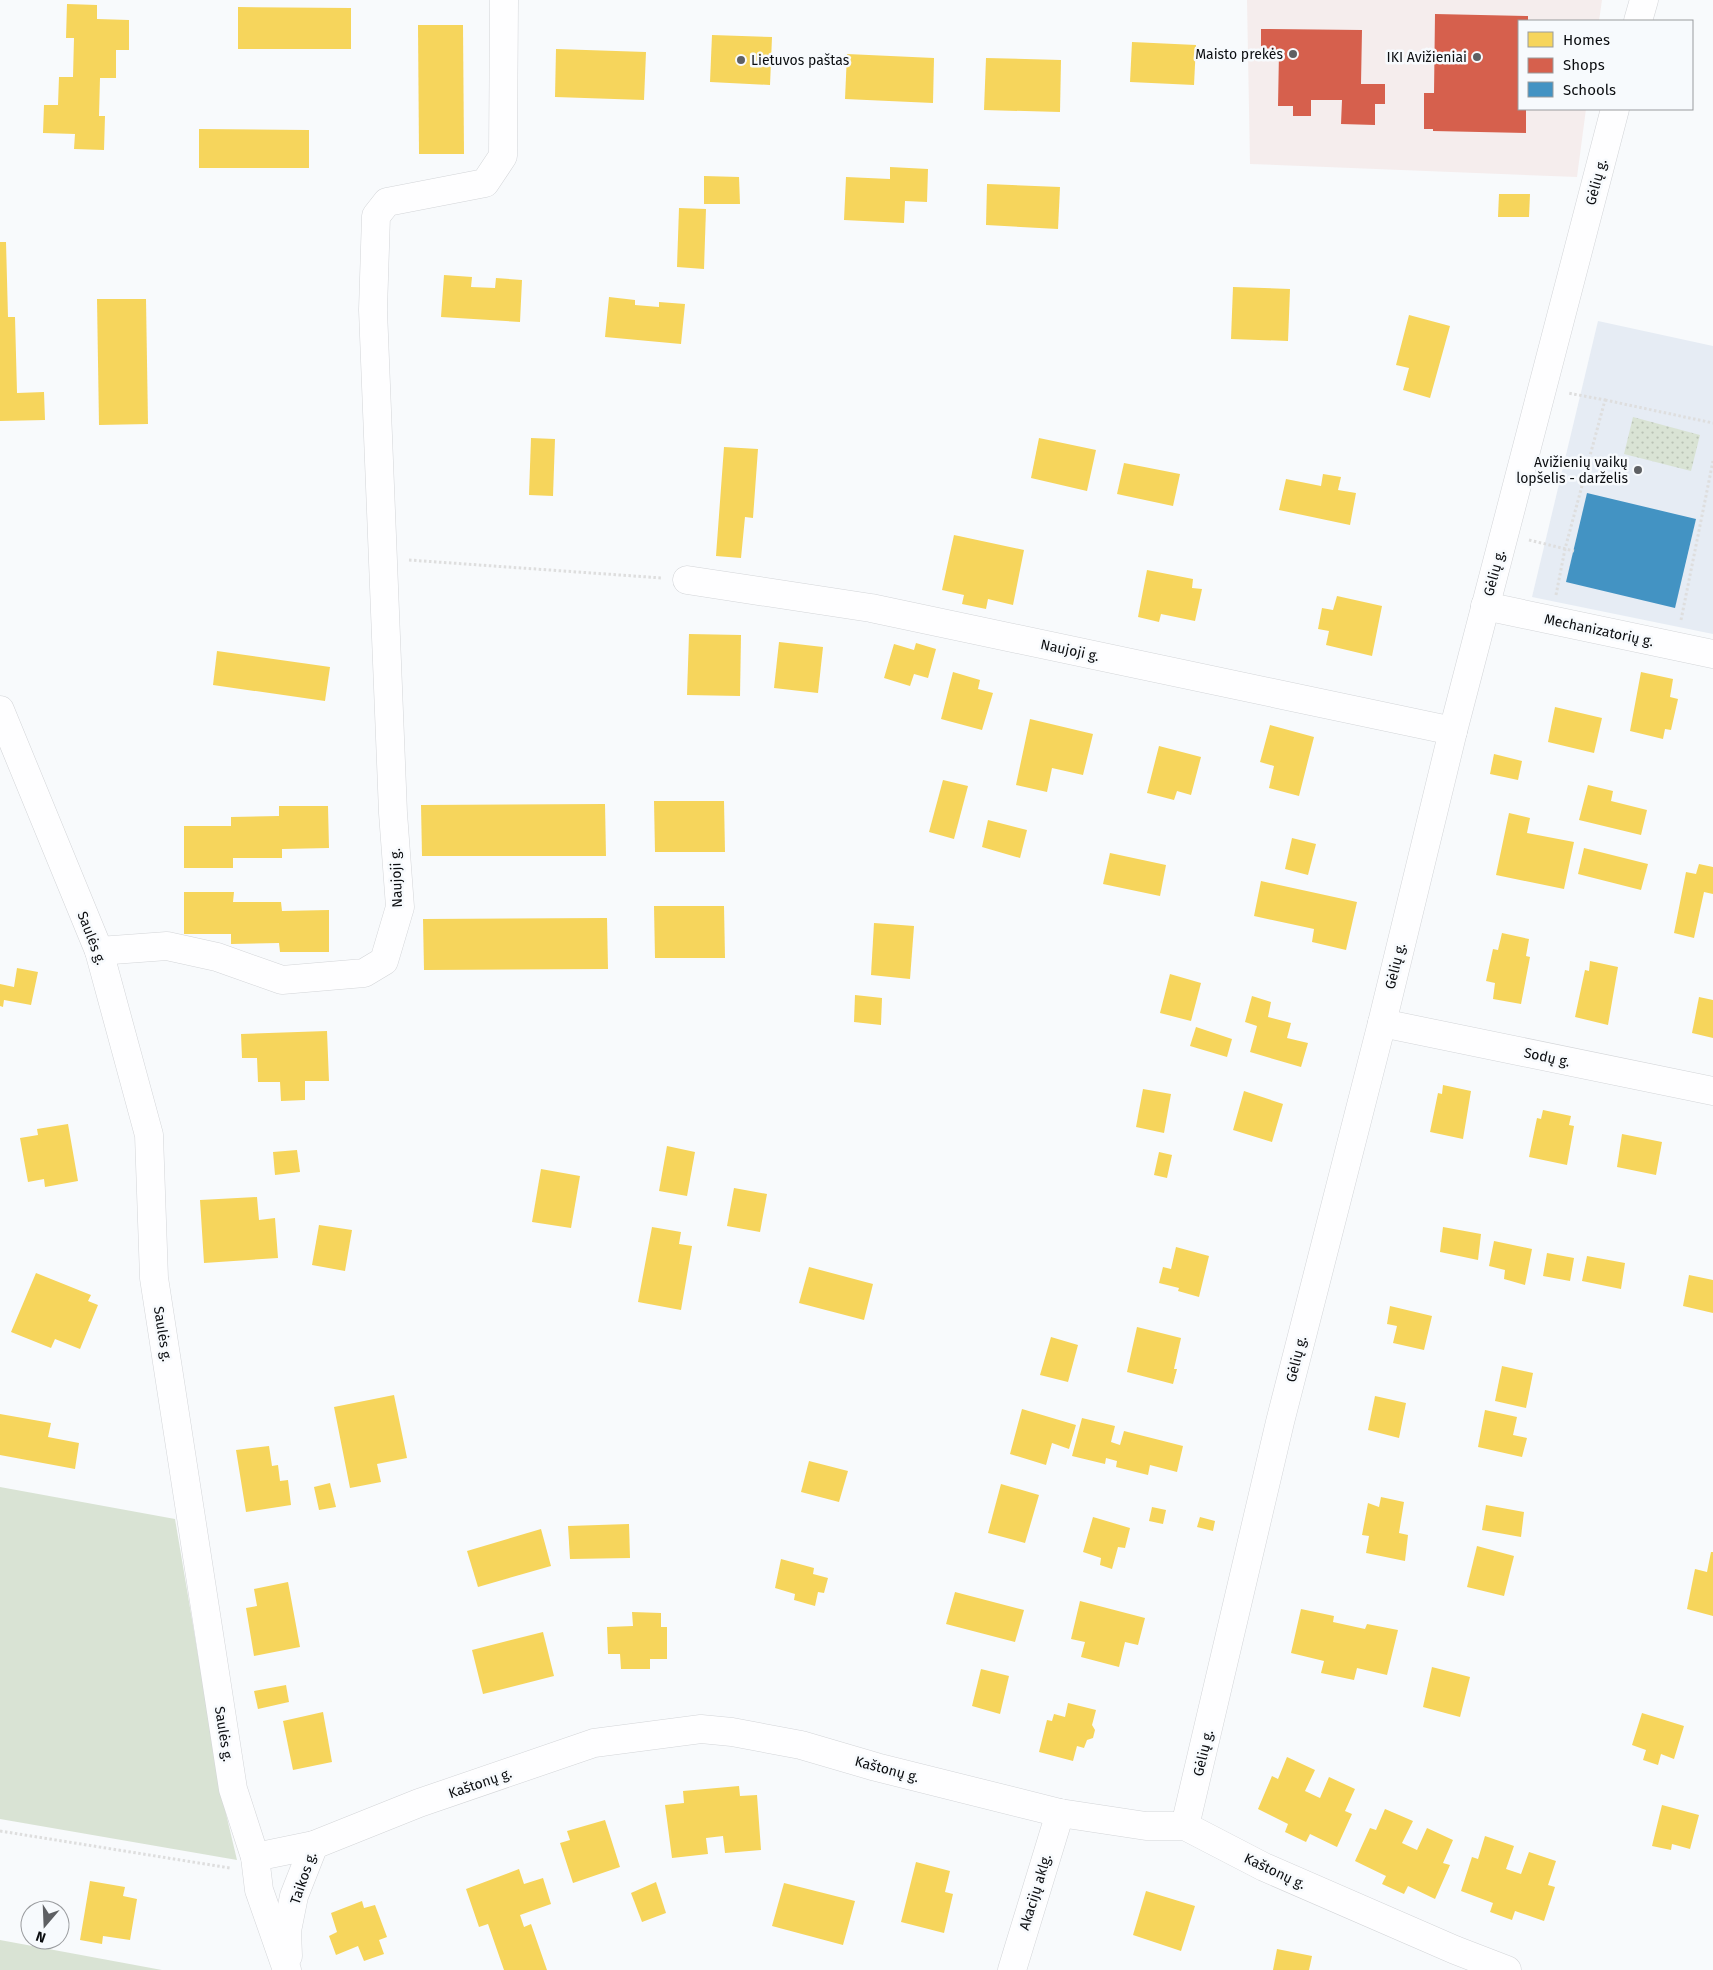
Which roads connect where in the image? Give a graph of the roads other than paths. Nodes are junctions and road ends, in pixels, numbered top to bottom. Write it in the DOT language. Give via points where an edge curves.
graph roads {
  1 [pos="504,0"];
  2 [pos="1644,0"];
  3 [pos="1638,20"];
  4 [pos="1615,110"];
  5 [pos="686,580"];
  6 [pos="1485,606"];
  7 [pos="1713,654"];
  8 [pos="0,710"];
  9 [pos="1452,731"];
  10 [pos="99,951"];
  11 [pos="1382,1023"];
  12 [pos="1713,1092"];
  13 [pos="1060,1813"];
  14 [pos="1185,1826"];
  15 [pos="314,1846"];
  16 [pos="255,1857"];
  17 [pos="288,1970"];
  18 [pos="1012,1970"];
  19 [pos="1507,1970"];
  1 -- 10 [label="street, Naujoji g." via="503,156 485,183 387,202 376,216 373,310 393,813 400,908 384,961 364,973 282,980 217,957 167,946"];
  2 -- 3 [label="street"];
  4 -- 6 [label="street, Gėlių g."];
  5 -- 9 [label="street, Naujoji g." via="871,608"];
  6 -- 7 [label="street, Mechanizatorių g."];
  6 -- 9 [label="street, Gėlių g."];
  8 -- 10 [label="street, Saulės g."];
  9 -- 11 [label="street, Gėlių g."];
  10 -- 16 [label="street, Saulės g." via="149,1135 154,1278 233,1789"];
  11 -- 12 [label="street, Sodų g."];
  11 -- 14 [label="street, Gėlių g." via="1282,1413"];
  13 -- 14 [label="street, Kaštonų g." via="1146,1826"];
  13 -- 15 [label="street, Kaštonų g." via="801,1745 701,1729 594,1743 419,1803"];
  13 -- 18 [label="street, Akacijų aklg."];
  14 -- 19 [label="street, Kaštonų g." via="1264,1867"];
  15 -- 16 [label="street, Kaštonų g."];
  15 -- 17 [label="street, Taikos g." via="294,1896 287,1932"];
  16 -- 17 [label="street, Saulės g." via="259,1890"];
}
